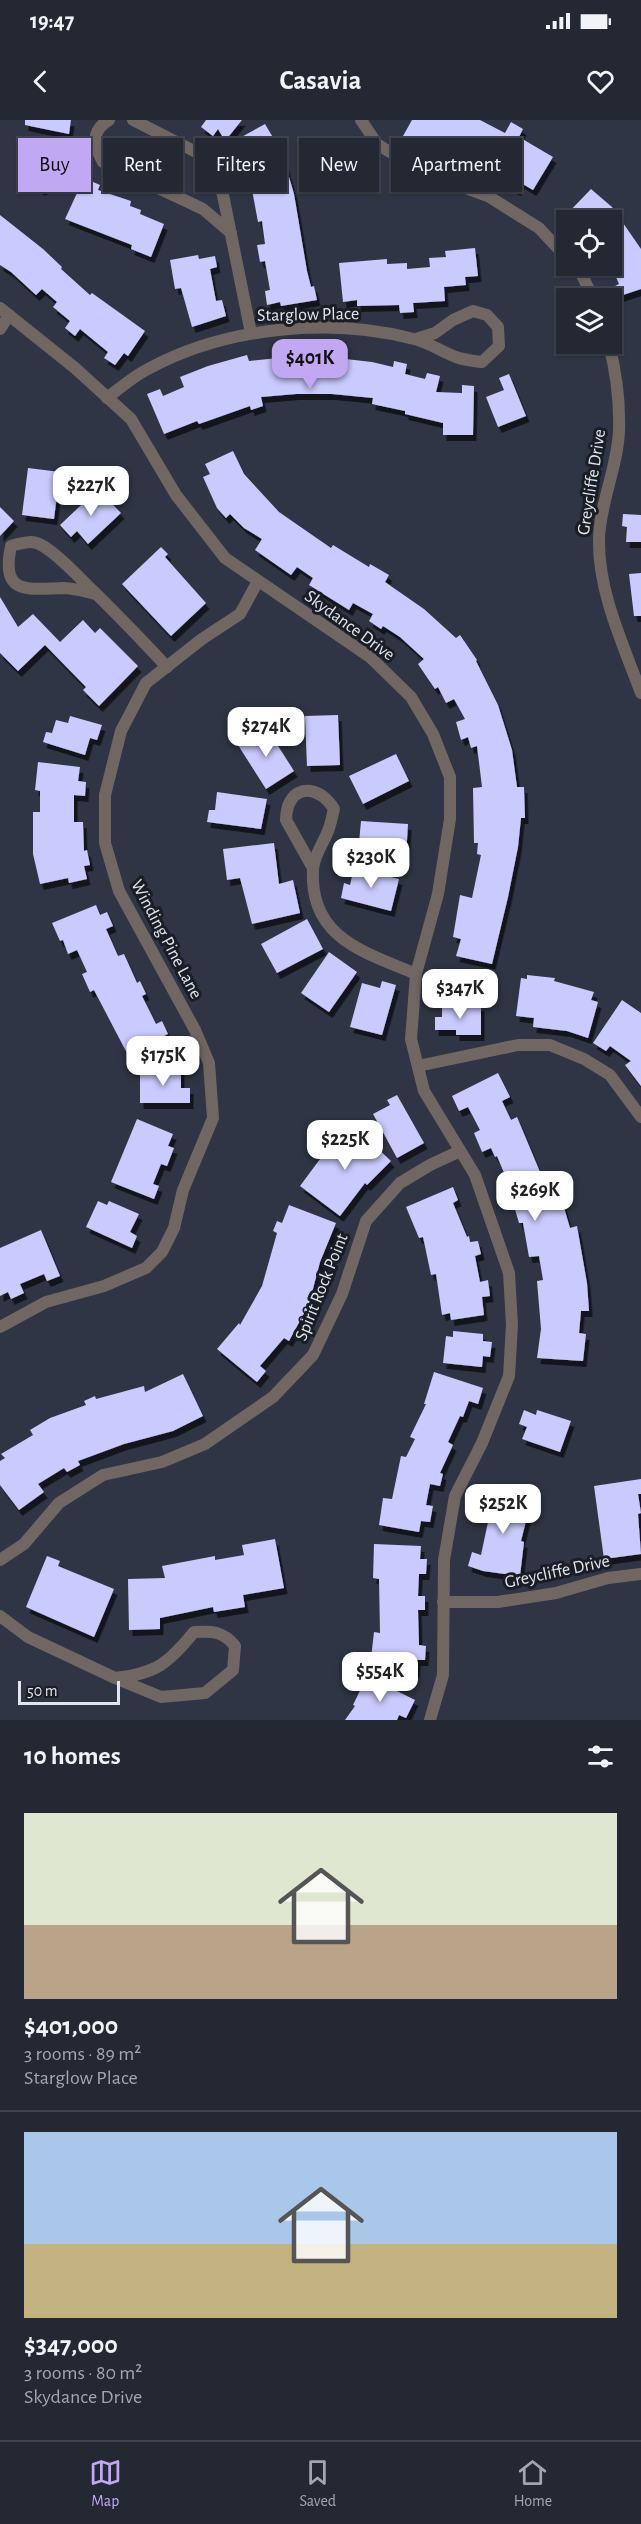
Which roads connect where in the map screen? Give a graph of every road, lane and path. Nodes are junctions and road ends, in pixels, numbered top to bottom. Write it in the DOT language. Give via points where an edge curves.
graph roads {
  1 [pos="109,120"];
  2 [pos="133,120"];
  3 [pos="361,120"];
  4 [pos="231,233"];
  5 [pos="556,246"];
  6 [pos="5,312"];
  7 [pos="0,329"];
  8 [pos="251,333"];
  9 [pos="416,339"];
  10 [pos="611,354"];
  11 [pos="107,398"];
  12 [pos="258,581"];
  13 [pos="96,594"];
  14 [pos="166,667"];
  15 [pos="641,693"];
  16 [pos="313,868"];
  17 [pos="416,974"];
  18 [pos="418,1066"];
  19 [pos="641,1117"];
  20 [pos="460,1151"];
  21 [pos="0,1327"];
  22 [pos="0,1560"];
  23 [pos="641,1574"];
  24 [pos="443,1602"];
  25 [pos="0,1616"];
  26 [pos="115,1678"];
  27 [pos="430,1720"];
  1 -- 4 [label="street" via="95,137 95,149 103,162 203,209"];
  2 -- 4 [label="street" via="200,154 214,171 224,195"];
  3 -- 5 [label="street" via="377,144 424,173 488,196 539,228"];
  4 -- 8 [label="street"];
  6 -- 7 [label="street"];
  6 -- 11 [label="street, Skydance Drive"];
  8 -- 9 [label="street, Starglow Place" via="352,328"];
  8 -- 11 [label="street, Starglow Place" via="207,344 148,369"];
  9 -- 9 [label="street, Starglow Place" via="457,358 482,362 499,346 498,327 487,315 473,311"];
  10 -- 15 [label="street, Greycliffe Drive" via="619,431 599,537 600,567"];
  11 -- 12 [label="street, Skydance Drive" via="131,419 176,495 225,558"];
  12 -- 14 [label="street, Winding Pine Lane" via="240,614"];
  12 -- 17 [label="street, Skydance Drive" via="370,657 411,697 433,734 450,777 450,819 438,894"];
  13 -- 13 [label="street" via="41,545 27,541 11,546 7,564 10,580 20,589 66,588"];
  13 -- 14 [label="street"];
  14 -- 21 [label="street, Winding Pine Lane" via="146,683 121,731 105,795 105,843 119,891 209,1063 213,1118 183,1191 174,1228 162,1252 146,1268 104,1286 46,1302"];
  16 -- 16 [label="street" via="334,809 327,797 306,791 296,794 288,805 285,820"];
  16 -- 17 [label="street" via="315,898 323,921 343,942"];
  17 -- 18 [label="street, Skydance Drive" via="411,1039"];
  18 -- 19 [label="street" via="518,1045 550,1045 610,1075"];
  18 -- 20 [label="street, Skydance Drive" via="424,1091"];
  20 -- 22 [label="street, Spirit Rock Point" via="400,1183 366,1221 342,1294 313,1355 273,1397 205,1444 162,1462 103,1475 59,1503 24,1544"];
  20 -- 24 [label="street, Skydance Drive" via="475,1175 509,1273 512,1325 509,1376 482,1443 454,1496 444,1560"];
  23 -- 24 [label="street, Greycliffe Drive" via="498,1602"];
  24 -- 27 [label="street, Skydance Drive" via="443,1676"];
  25 -- 26 [label="street" via="28,1637"];
  26 -- 26 [label="street" via="161,1697 205,1693 233,1670 236,1646 226,1635 194,1632 164,1664 141,1676"];
}
